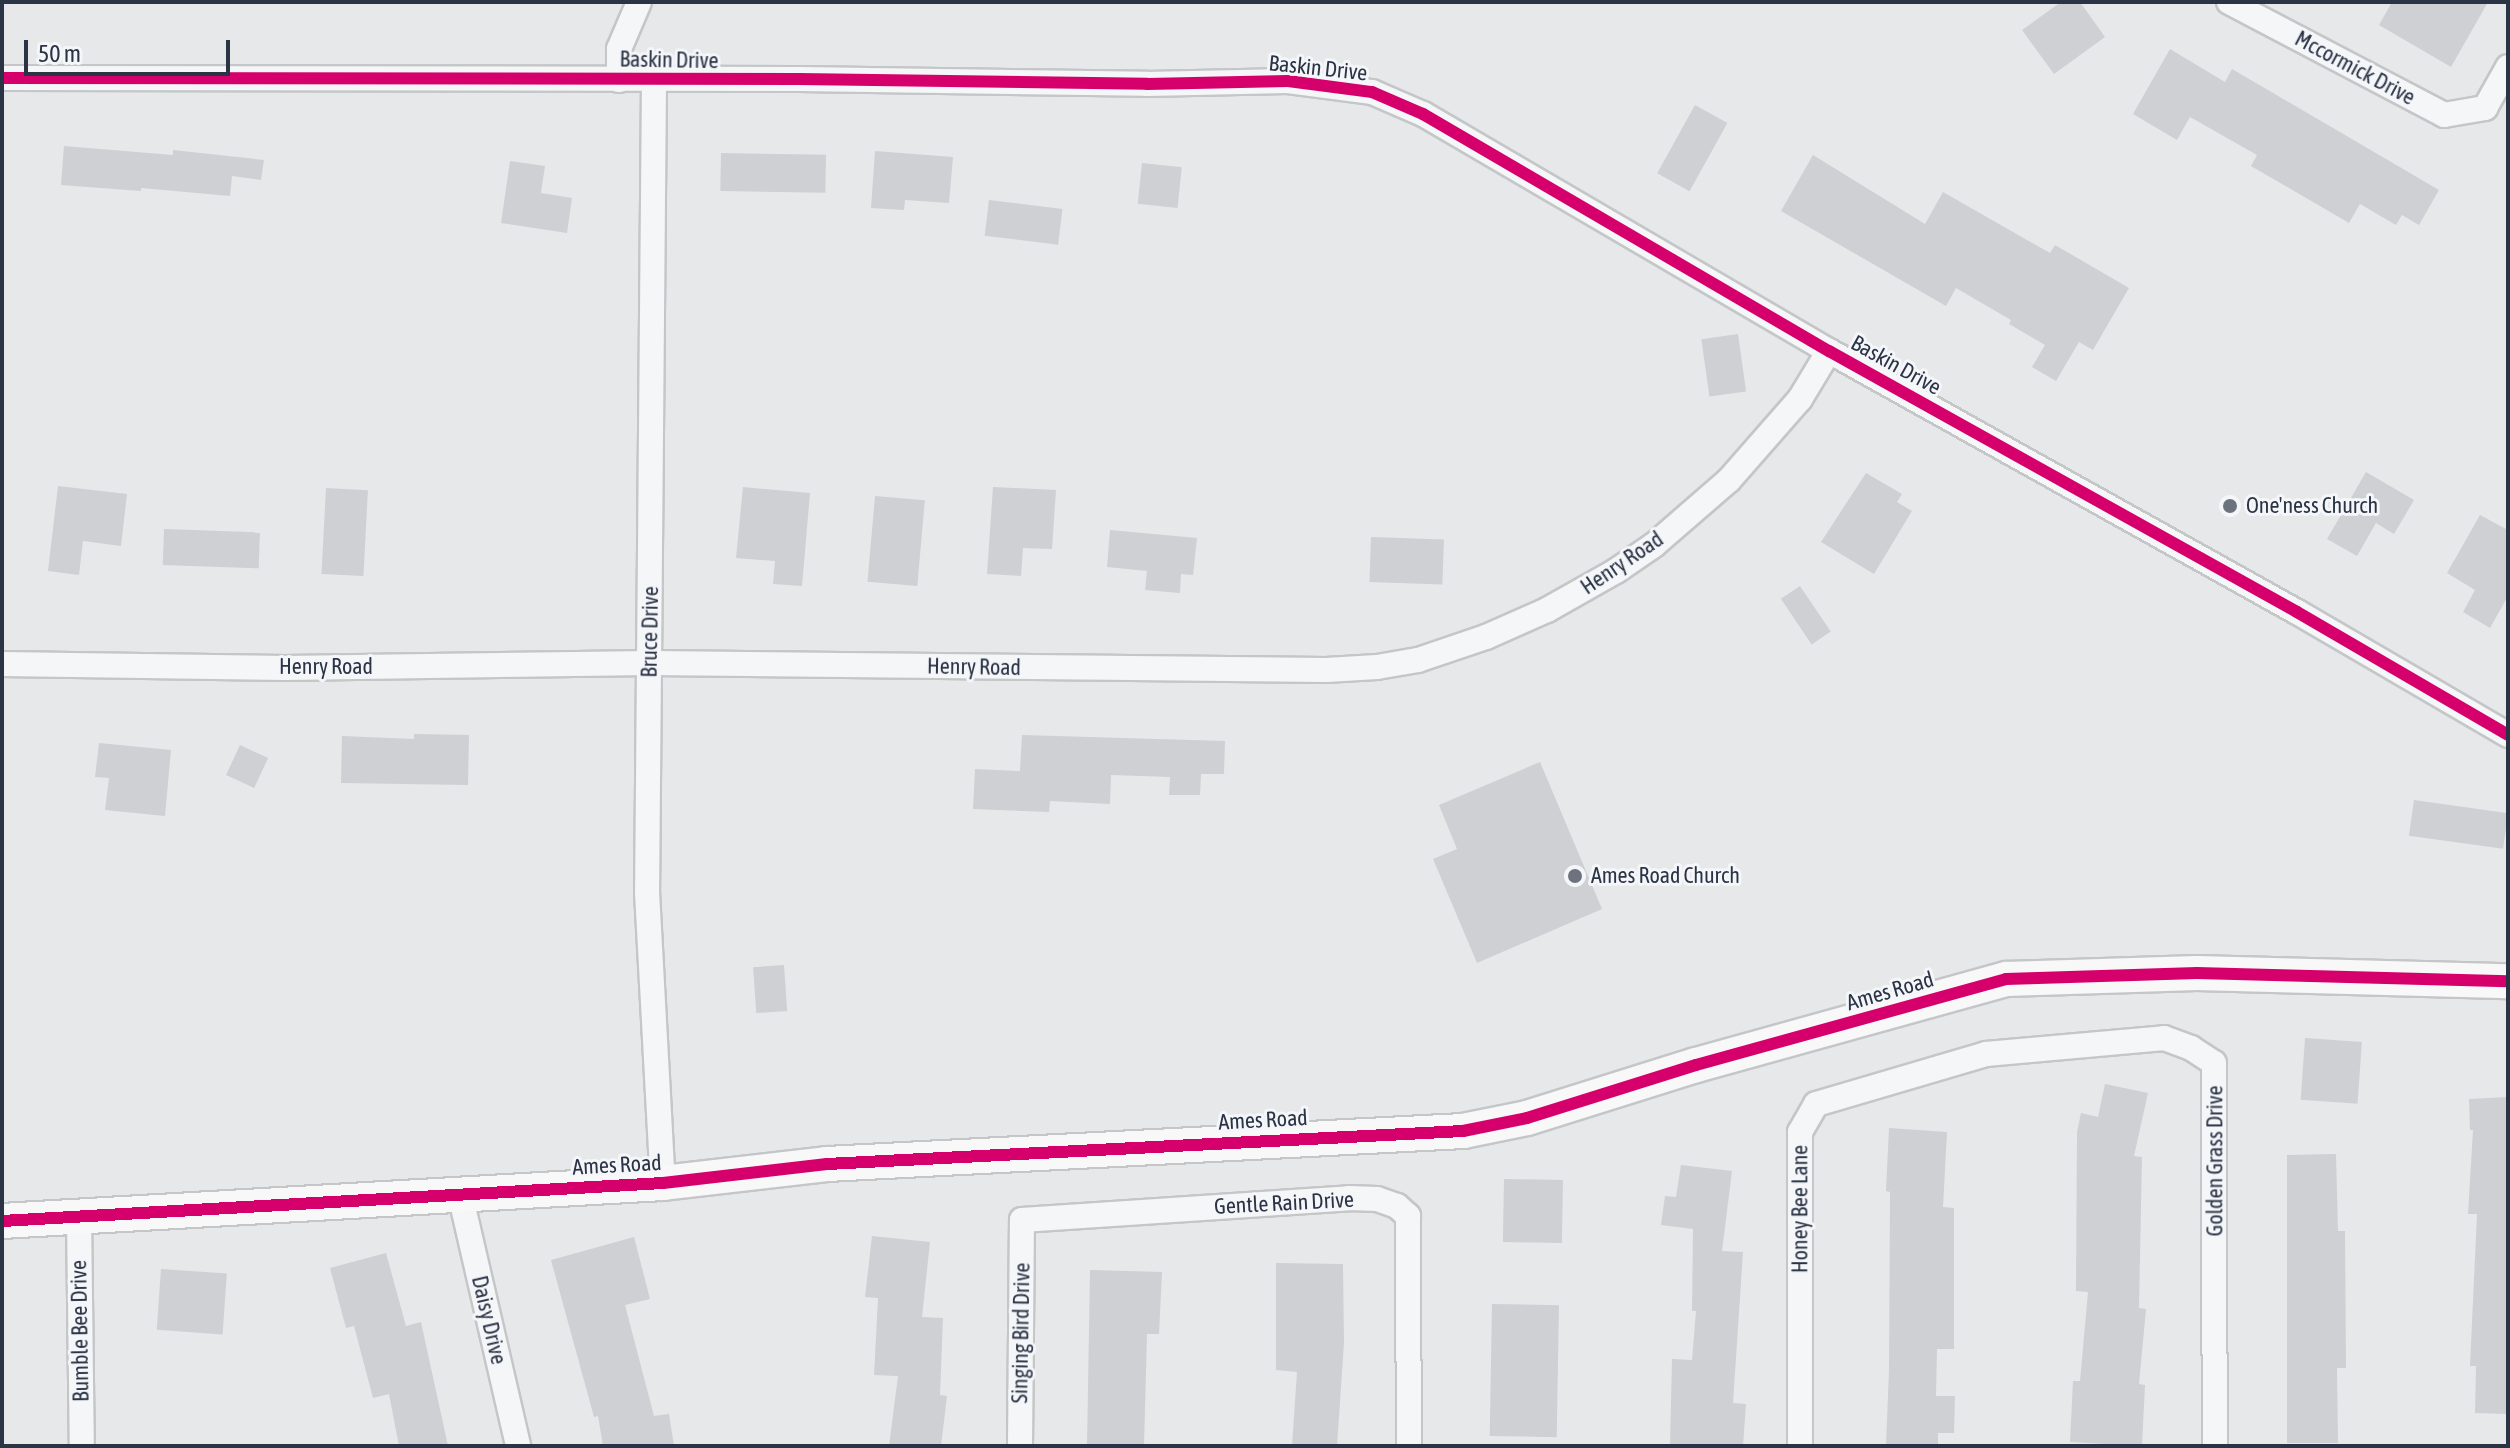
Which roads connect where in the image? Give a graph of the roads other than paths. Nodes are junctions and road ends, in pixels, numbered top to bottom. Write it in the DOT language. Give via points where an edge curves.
graph roads {
  1 [pos="639,2"];
  2 [pos="2229,2"];
  3 [pos="2508,67"];
  4 [pos="2,78"];
  5 [pos="619,80"];
  6 [pos="654,81"];
  7 [pos="1829,351"];
  8 [pos="651,663"];
  9 [pos="2,664"];
  10 [pos="2508,735"];
  11 [pos="2508,981"];
  12 [pos="1986,1054"];
  13 [pos="663,1183"];
  14 [pos="460,1194"];
  15 [pos="79,1216"];
  16 [pos="1022,1220"];
  17 [pos="2,1221"];
  18 [pos="82,1446"];
  19 [pos="518,1446"];
  20 [pos="1020,1446"];
  21 [pos="1409,1446"];
  22 [pos="1800,1446"];
  23 [pos="2215,1446"];
  1 -- 5 [label="street" via="619,49"];
  2 -- 3 [label="street, Mccormick Drive" via="2444,115 2485,108"];
  4 -- 5 [label="street, Baskin Drive"];
  5 -- 6 [label="street, Baskin Drive"];
  6 -- 7 [label="street, Baskin Drive" via="1288,81 1372,92 1423,114"];
  6 -- 8 [label="street, Bruce Drive"];
  7 -- 8 [label="street, Henry Road" via="1765,442 1654,545 1547,610 1418,660 1326,670"];
  7 -- 10 [label="street, Baskin Drive"];
  8 -- 9 [label="street, Henry Road" via="285,668"];
  8 -- 13 [label="street, Bruce Drive" via="647,892"];
  11 -- 13 [label="street, Ames Road" via="2197,973 2006,979 1527,1118 1463,1131 827,1164"];
  12 -- 22 [label="street, Honey Bee Lane" via="1816,1104 1800,1132"];
  12 -- 23 [label="street, Golden Grass Drive" via="2164,1038 2214,1063"];
  13 -- 14 [label="street, Ames Road"];
  14 -- 15 [label="street, Ames Road"];
  14 -- 19 [label="street, Daisy Drive"];
  15 -- 17 [label="street, Ames Road"];
  15 -- 18 [label="street, Bumble Bee Drive"];
  16 -- 20 [label="street, Singing Bird Drive"];
  16 -- 21 [label="street, Gentle Rain Drive" via="1349,1198 1397,1206 1408,1216"];
}
